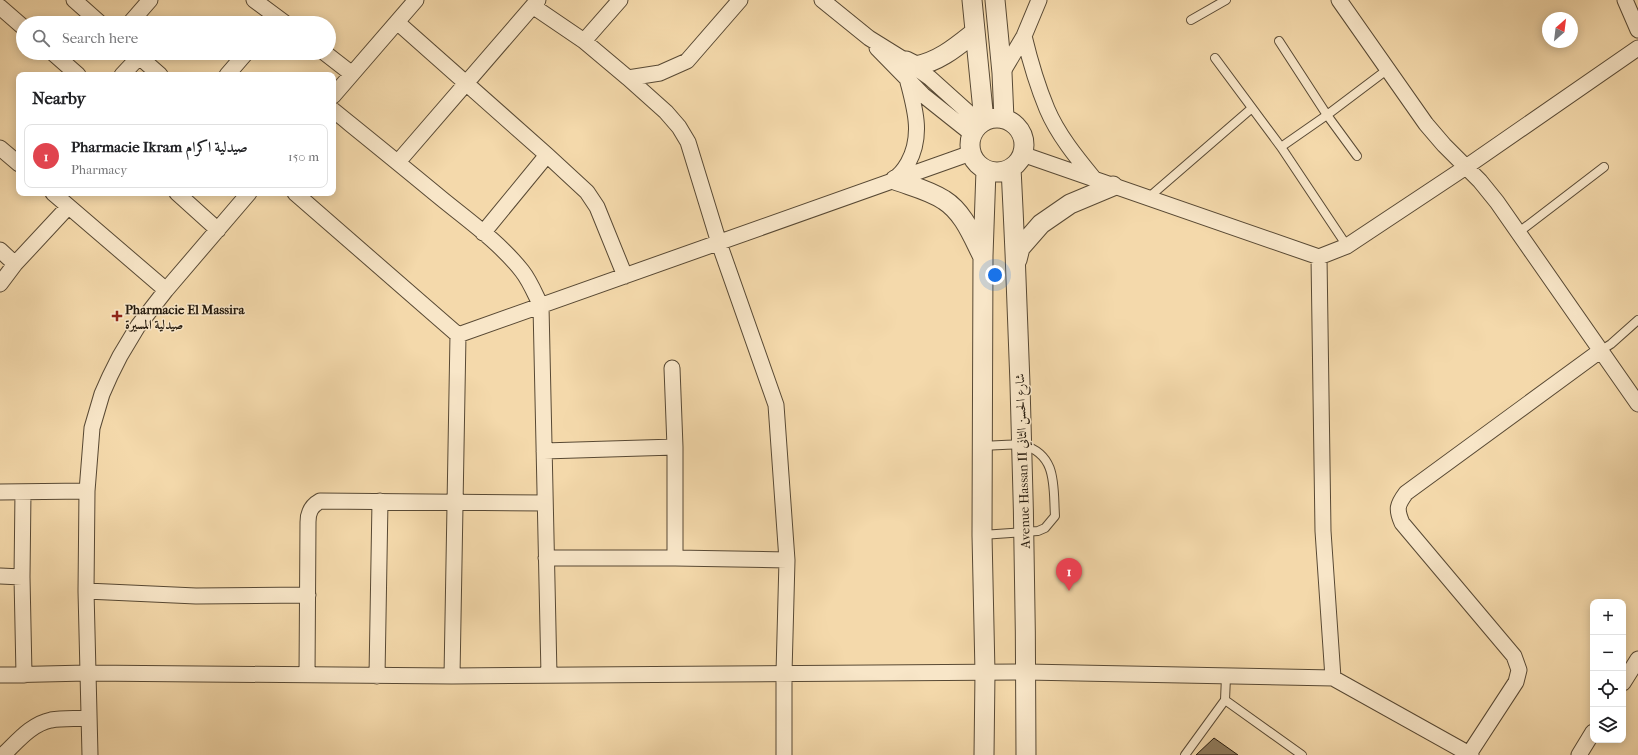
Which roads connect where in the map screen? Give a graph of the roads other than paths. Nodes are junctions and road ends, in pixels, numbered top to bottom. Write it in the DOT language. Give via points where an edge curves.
graph roads {
  1 [pos="74,0"];
  2 [pos="150,0"];
  3 [pos="254,0"];
  4 [pos="416,0"];
  5 [pos="620,0"];
  6 [pos="740,0"];
  7 [pos="822,0"];
  8 [pos="972,0"];
  9 [pos="995,0"];
  10 [pos="1039,0"];
  11 [pos="1226,0"];
  12 [pos="1339,0"];
  13 [pos="1625,0"];
  14 [pos="536,3"];
  15 [pos="0,7"];
  16 [pos="92,16"];
  17 [pos="136,16"];
  18 [pos="272,16"];
  19 [pos="1192,20"];
  20 [pos="16,21"];
  21 [pos="397,22"];
  22 [pos="1638,30"];
  23 [pos="975,32"];
  24 [pos="1024,36"];
  25 [pos="869,38"];
  26 [pos="584,41"];
  27 [pos="1279,41"];
  28 [pos="1638,48"];
  29 [pos="1215,58"];
  30 [pos="61,60"];
  31 [pos="133,60"];
  32 [pos="143,60"];
  33 [pos="240,60"];
  34 [pos="334,60"];
  35 [pos="906,61"];
  36 [pos="1388,68"];
  37 [pos="75,72"];
  38 [pos="124,72"];
  39 [pos="157,72"];
  40 [pos="230,72"];
  41 [pos="1002,73"];
  42 [pos="352,74"];
  43 [pos="628,78"];
  44 [pos="908,81"];
  45 [pos="467,83"];
  46 [pos="336,93"];
  47 [pos="1252,108"];
  48 [pos="336,112"];
  49 [pos="1327,115"];
  50 [pos="1004,119"];
  51 [pos="979,126"];
  52 [pos="1281,147"];
  53 [pos="0,148"];
  54 [pos="971,153"];
  55 [pos="547,155"];
  56 [pos="1357,156"];
  57 [pos="16,161"];
  58 [pos="1016,161"];
  59 [pos="398,162"];
  60 [pos="1466,167"];
  61 [pos="1604,167"];
  62 [pos="986,170"];
  63 [pos="1095,180"];
  64 [pos="891,181"];
  65 [pos="1113,186"];
  66 [pos="55,196"];
  67 [pos="180,196"];
  68 [pos="247,196"];
  69 [pos="298,196"];
  70 [pos="1148,198"];
  71 [pos="68,207"];
  72 [pos="218,230"];
  73 [pos="1519,232"];
  74 [pos="482,233"];
  75 [pos="719,243"];
  76 [pos="1347,246"];
  77 [pos="0,250"];
  78 [pos="983,256"];
  79 [pos="1319,257"];
  80 [pos="15,264"];
  81 [pos="1016,266"];
  82 [pos="625,276"];
  83 [pos="0,284"];
  84 [pos="166,290"];
  85 [pos="541,306"];
  86 [pos="1638,320"];
  87 [pos="458,335"];
  88 [pos="1600,351"];
  89 [pos="672,368"];
  90 [pos="1638,404"];
  91 [pos="1023,445"];
  92 [pos="983,446"];
  93 [pos="675,448"];
  94 [pos="544,451"];
  95 [pos="87,491"];
  96 [pos="0,492"];
  97 [pos="23,492"];
  98 [pos="380,501"];
  99 [pos="455,502"];
  100 [pos="545,503"];
  101 [pos="1025,532"];
  102 [pos="982,535"];
  103 [pos="546,558"];
  104 [pos="675,558"];
  105 [pos="787,560"];
  106 [pos="0,576"];
  107 [pos="22,577"];
  108 [pos="86,591"];
  109 [pos="308,595"];
  110 [pos="1638,659"];
  111 [pos="1026,672"];
  112 [pos="88,673"];
  113 [pos="784,673"];
  114 [pos="985,673"];
  115 [pos="0,675"];
  116 [pos="24,675"];
  117 [pos="307,675"];
  118 [pos="549,675"];
  119 [pos="377,676"];
  120 [pos="452,676"];
  121 [pos="1226,677"];
  122 [pos="1333,678"];
  123 [pos="1626,679"];
  124 [pos="1225,700"];
  125 [pos="89,718"];
  126 [pos="1590,737"];
  127 [pos="1470,754"];
  128 [pos="3,755"];
  129 [pos="90,755"];
  130 [pos="784,755"];
  131 [pos="984,755"];
  132 [pos="1026,755"];
  133 [pos="1184,755"];
  134 [pos="1302,755"];
  135 [pos="1579,755"];
  1 -- 16 [label="street"];
  2 -- 17 [label="street"];
  3 -- 18 [label="street"];
  4 -- 21 [label="street"];
  5 -- 26 [label="street"];
  6 -- 43 [label="street" via="687,61 660,73"];
  7 -- 25 [label="street"];
  8 -- 23 [label="street"];
  9 -- 41 [label="street"];
  10 -- 24 [label="street"];
  11 -- 19 [label="lane"];
  12 -- 36 [label="street"];
  13 -- 22 [label="street"];
  14 -- 26 [label="street"];
  14 -- 45 [label="street"];
  15 -- 20 [label="street"];
  21 -- 42 [label="street"];
  21 -- 45 [label="street"];
  23 -- 35 [label="street" via="949,53 929,63 916,66"];
  23 -- 51 [label="street"];
  24 -- 41 [label="street"];
  24 -- 63 [label="street" via="1047,110 1063,138"];
  25 -- 35 [label="street"];
  25 -- 44 [label="street"];
  26 -- 43 [label="street"];
  27 -- 49 [label="lane"];
  28 -- 60 [label="street"];
  29 -- 47 [label="lane"];
  30 -- 37 [label="street"];
  31 -- 38 [label="street"];
  32 -- 39 [label="street"];
  33 -- 40 [label="street"];
  34 -- 42 [label="street"];
  35 -- 51 [label="street" via="946,92"];
  36 -- 49 [label="lane"];
  36 -- 60 [label="street" via="1426,124"];
  41 -- 50 [label="street"];
  42 -- 46 [label="street"];
  43 -- 75 [label="street" via="666,112 688,142"];
  44 -- 51 [label="street" via="923,95"];
  44 -- 64 [label="street" via="916,114 916,141 913,154 900,175"];
  45 -- 55 [label="street"];
  45 -- 59 [label="street"];
  47 -- 52 [label="lane"];
  47 -- 70 [label="lane"];
  48 -- 59 [label="street"];
  49 -- 52 [label="lane"];
  49 -- 56 [label="lane"];
  50 -- 51 [label="street" via="994,118"];
  50 -- 58 [label="street" via="1017,127 1022,135 1024,145"];
  51 -- 54 [label="street" via="970,140"];
  52 -- 76 [label="lane"];
  53 -- 57 [label="street"];
  54 -- 62 [label="street" via="974,160"];
  54 -- 64 [label="street"];
  55 -- 74 [label="street"];
  55 -- 82 [label="street" via="587,192 597,207"];
  58 -- 62 [label="street" via="999,172"];
  58 -- 63 [label="street"];
  58 -- 81 [label="street, Avenue Hassan II شارع الحسن الثاني"];
  59 -- 74 [label="street"];
  60 -- 73 [label="street" via="1480,181"];
  60 -- 76 [label="street"];
  61 -- 73 [label="lane"];
  62 -- 78 [label="street"];
  63 -- 65 [label="street"];
  64 -- 75 [label="street"];
  64 -- 78 [label="street" via="945,200 967,225"];
  65 -- 70 [label="street"];
  65 -- 81 [label="street" via="1070,204 1041,224 1020,248"];
  66 -- 71 [label="street"];
  67 -- 72 [label="street"];
  68 -- 72 [label="street"];
  69 -- 87 [label="street"];
  70 -- 79 [label="street"];
  71 -- 80 [label="street"];
  71 -- 84 [label="street"];
  72 -- 84 [label="street"];
  73 -- 88 [label="street"];
  74 -- 85 [label="street" via="522,271"];
  75 -- 82 [label="street"];
  75 -- 105 [label="street" via="776,405"];
  76 -- 79 [label="street"];
  77 -- 80 [label="street"];
  78 -- 92 [label="street"];
  79 -- 122 [label="street" via="1323,531"];
  80 -- 83 [label="street"];
  81 -- 91 [label="street, Avenue Hassan II شارع الحسن الثاني"];
  82 -- 85 [label="street"];
  84 -- 95 [label="street" via="138,326 102,394 92,428"];
  85 -- 87 [label="street"];
  85 -- 94 [label="street"];
  86 -- 88 [label="lane"];
  87 -- 99 [label="street"];
  88 -- 90 [label="street"];
  88 -- 127 [label="street" via="1406,493 1399,502 1397,513 1402,523 1514,656 1519,670 1516,682"];
  89 -- 93 [label="street"];
  91 -- 92 [label="lane"];
  91 -- 101 [label="street, Avenue Hassan II شارع الحسن الثاني"];
  91 -- 101 [label="lane" via="1036,451 1051,468 1055,516 1046,528"];
  92 -- 102 [label="street"];
  93 -- 94 [label="street"];
  93 -- 104 [label="street"];
  94 -- 100 [label="street"];
  95 -- 97 [label="street"];
  95 -- 108 [label="street"];
  96 -- 97 [label="street"];
  97 -- 107 [label="street"];
  98 -- 99 [label="street"];
  98 -- 109 [label="street" via="320,501 310,509"];
  98 -- 119 [label="street"];
  99 -- 100 [label="street"];
  99 -- 120 [label="street"];
  100 -- 103 [label="street"];
  101 -- 102 [label="lane"];
  101 -- 111 [label="street, Avenue Hassan II شارع الحسن الثاني"];
  102 -- 114 [label="street"];
  103 -- 104 [label="street"];
  103 -- 118 [label="street"];
  104 -- 105 [label="street"];
  105 -- 113 [label="street"];
  106 -- 107 [label="street"];
  107 -- 116 [label="street"];
  108 -- 109 [label="street" via="196,596"];
  108 -- 112 [label="street"];
  109 -- 117 [label="street"];
  110 -- 123 [label="street"];
  111 -- 114 [label="street"];
  111 -- 121 [label="street"];
  111 -- 132 [label="street, Avenue Hassan II شارع الحسن الثاني"];
  112 -- 116 [label="street"];
  112 -- 117 [label="street"];
  112 -- 125 [label="street"];
  113 -- 114 [label="street"];
  113 -- 118 [label="street"];
  113 -- 130 [label="street"];
  114 -- 131 [label="street"];
  115 -- 116 [label="street"];
  117 -- 119 [label="street"];
  118 -- 120 [label="street"];
  119 -- 120 [label="street"];
  121 -- 122 [label="street"];
  121 -- 124 [label="lane"];
  122 -- 127 [label="street"];
  124 -- 133 [label="lane"];
  124 -- 134 [label="lane"];
  125 -- 128 [label="street" via="50,720 42,723 26,733"];
  125 -- 129 [label="street"];
  126 -- 135 [label="street"];
}
